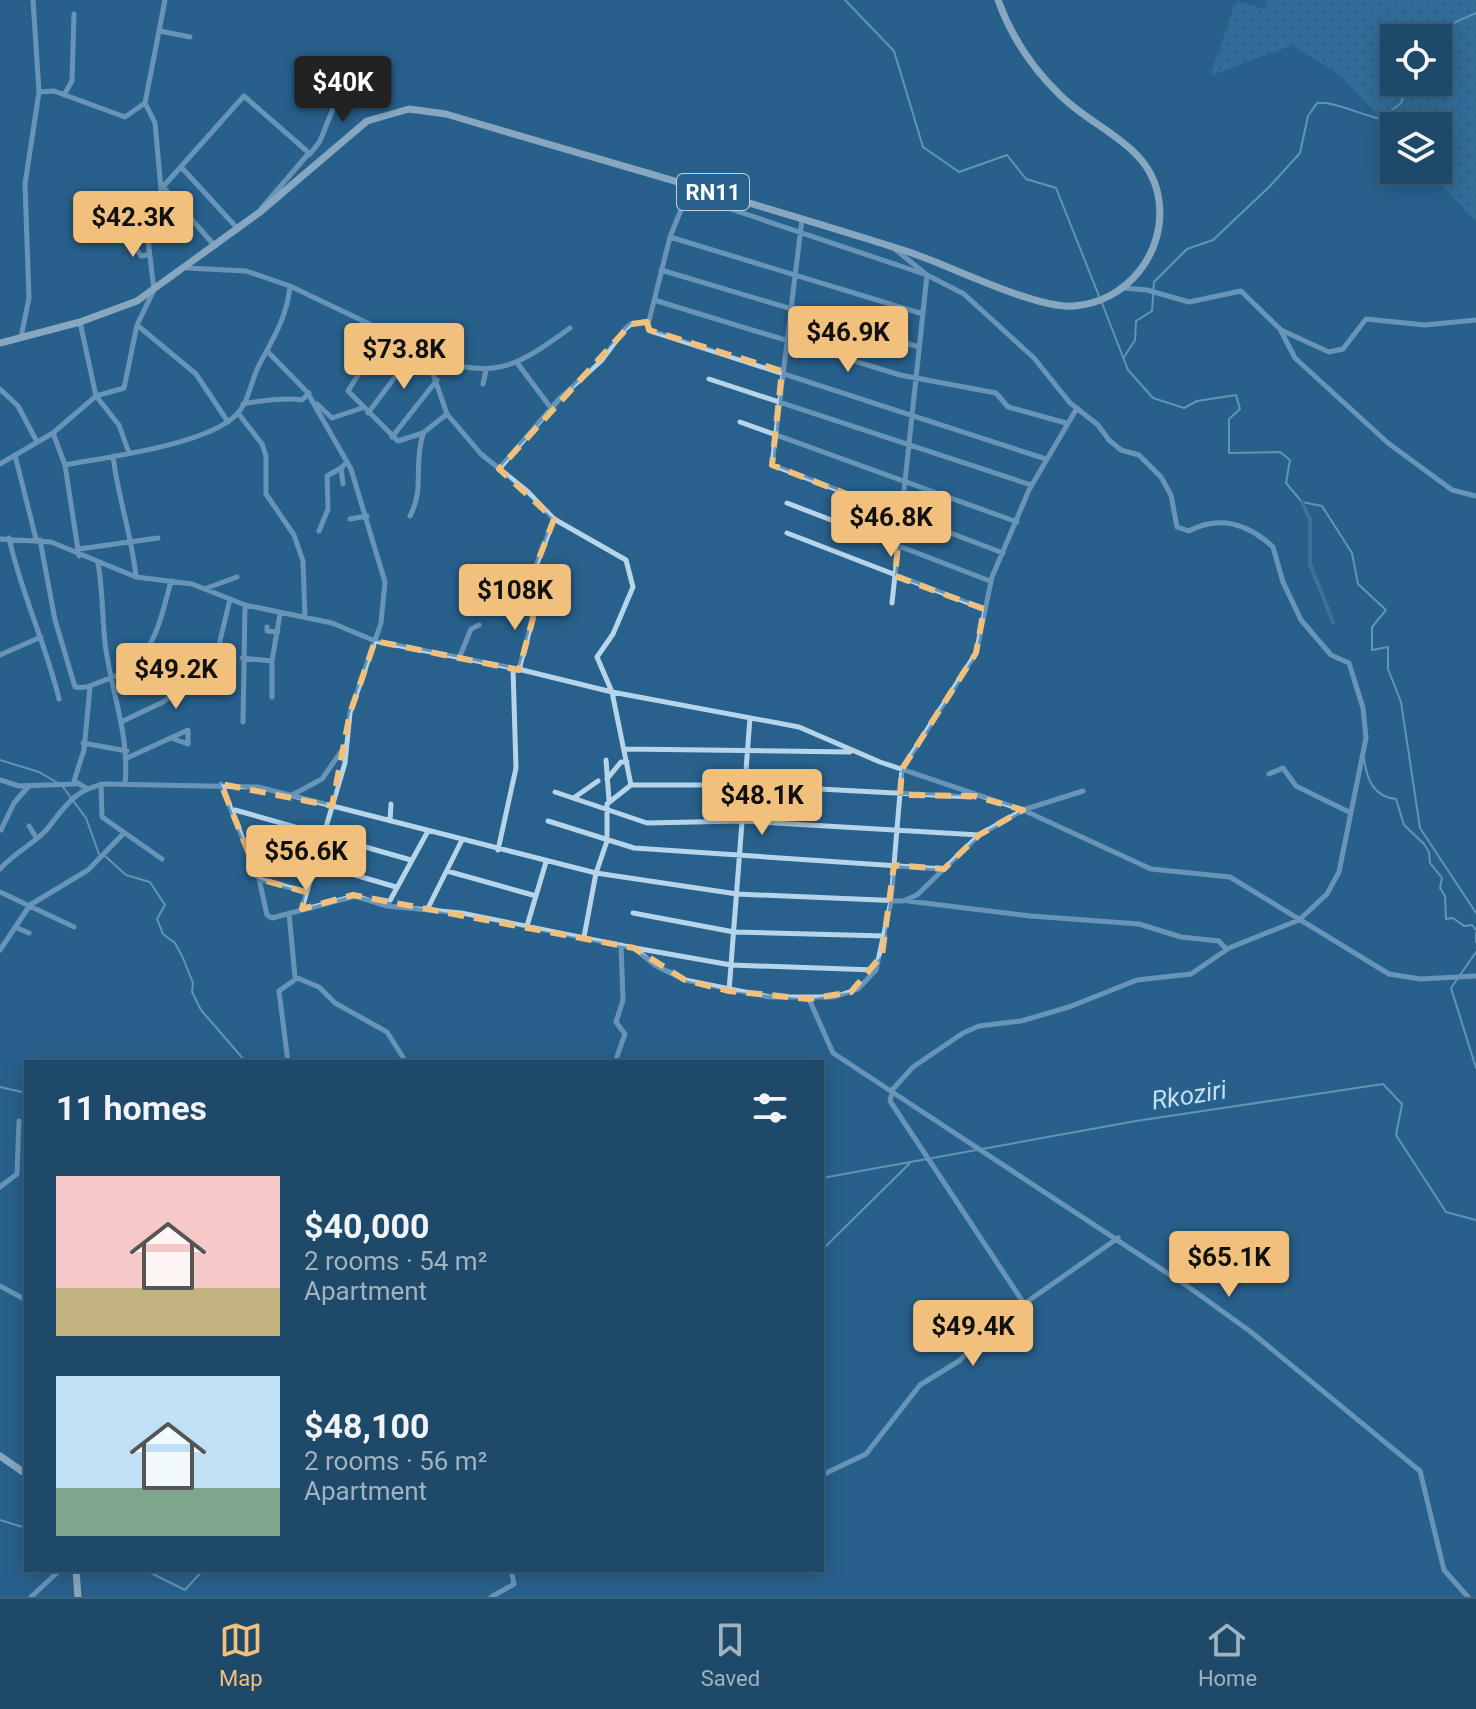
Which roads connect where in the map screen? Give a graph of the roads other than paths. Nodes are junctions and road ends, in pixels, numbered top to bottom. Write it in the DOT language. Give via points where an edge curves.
graph roads {
  1 [pos="33,0"];
  2 [pos="165,0"];
  3 [pos="998,0"];
  4 [pos="74,14"];
  5 [pos="160,31"];
  6 [pos="190,37"];
  7 [pos="347,74"];
  8 [pos="39,92"];
  9 [pos="64,95"];
  10 [pos="145,103"];
  11 [pos="309,155"];
  12 [pos="182,168"];
  13 [pos="691,185"];
  14 [pos="163,188"];
  15 [pos="686,194"];
  16 [pos="102,212"];
  17 [pos="260,212"];
  18 [pos="802,218"];
  19 [pos="238,229"];
  20 [pos="800,233"];
  21 [pos="670,237"];
  22 [pos="215,246"];
  23 [pos="892,247"];
  24 [pos="147,255"];
  25 [pos="187,268"];
  26 [pos="661,270"];
  27 [pos="794,275"];
  28 [pos="927,275"];
  29 [pos="290,286"];
  30 [pos="1124,288"];
  31 [pos="154,290"];
  32 [pos="654,300"];
  33 [pos="790,308"];
  34 [pos="923,314"];
  35 [pos="1476,320"];
  36 [pos="80,322"];
  37 [pos="647,322"];
  38 [pos="137,325"];
  39 [pos="570,328"];
  40 [pos="1281,330"];
  41 [pos="386,331"];
  42 [pos="20,338"];
  43 [pos="786,340"];
  44 [pos="0,343"];
  45 [pos="919,347"];
  46 [pos="416,349"];
  47 [pos="268,352"];
  48 [pos="427,357"];
  49 [pos="518,364"];
  50 [pos="486,370"];
  51 [pos="782,371"];
  52 [pos="916,377"];
  53 [pos="709,379"];
  54 [pos="437,380"];
  55 [pos="483,384"];
  56 [pos="0,389"];
  57 [pos="307,392"];
  58 [pos="96,396"];
  59 [pos="243,404"];
  60 [pos="779,404"];
  61 [pos="551,408"];
  62 [pos="1077,408"];
  63 [pos="365,410"];
  64 [pos="238,413"];
  65 [pos="447,414"];
  66 [pos="912,415"];
  67 [pos="228,422"];
  68 [pos="740,422"];
  69 [pos="1066,423"];
  70 [pos="53,433"];
  71 [pos="423,433"];
  72 [pos="775,433"];
  73 [pos="392,437"];
  74 [pos="36,440"];
  75 [pos="909,445"];
  76 [pos="129,453"];
  77 [pos="15,455"];
  78 [pos="113,456"];
  79 [pos="1046,459"];
  80 [pos="347,462"];
  81 [pos="0,464"];
  82 [pos="65,465"];
  83 [pos="341,468"];
  84 [pos="499,469"];
  85 [pos="905,480"];
  86 [pos="343,484"];
  87 [pos="1031,485"];
  88 [pos="1476,496"];
  89 [pos="787,503"];
  90 [pos="539,504"];
  91 [pos="531,510"];
  92 [pos="901,515"];
  93 [pos="367,516"];
  94 [pos="410,516"];
  95 [pos="350,519"];
  96 [pos="554,519"];
  97 [pos="1017,522"];
  98 [pos="319,531"];
  99 [pos="787,533"];
  100 [pos="9,538"];
  101 [pos="158,538"];
  102 [pos="0,539"];
  103 [pos="38,540"];
  104 [pos="132,543"];
  105 [pos="898,545"];
  106 [pos="79,552"];
  107 [pos="1003,553"];
  108 [pos="98,563"];
  109 [pos="895,576"];
  110 [pos="136,577"];
  111 [pos="237,577"];
  112 [pos="171,581"];
  113 [pos="990,581"];
  114 [pos="299,586"];
  115 [pos="206,589"];
  116 [pos="306,590"];
  117 [pos="230,599"];
  118 [pos="892,603"];
  119 [pos="245,605"];
  120 [pos="984,609"];
  121 [pos="280,614"];
  122 [pos="305,617"];
  123 [pos="479,625"];
  124 [pos="267,627"];
  125 [pos="278,632"];
  126 [pos="41,637"];
  127 [pos="375,641"];
  128 [pos="283,654"];
  129 [pos="0,655"];
  130 [pos="460,656"];
  131 [pos="242,658"];
  132 [pos="270,664"];
  133 [pos="516,670"];
  134 [pos="189,674"];
  135 [pos="114,677"];
  136 [pos="90,687"];
  137 [pos="208,691"];
  138 [pos="612,692"];
  139 [pos="272,697"];
  140 [pos="59,699"];
  141 [pos="750,718"];
  142 [pos="121,722"];
  143 [pos="243,722"];
  144 [pos="171,738"];
  145 [pos="83,743"];
  146 [pos="345,746"];
  147 [pos="625,749"];
  148 [pos="747,749"];
  149 [pos="855,752"];
  150 [pos="127,755"];
  151 [pos="606,760"];
  152 [pos="627,762"];
  153 [pos="902,769"];
  154 [pos="1269,774"];
  155 [pos="0,780"];
  156 [pos="606,780"];
  157 [pos="598,781"];
  158 [pos="72,784"];
  159 [pos="101,784"];
  160 [pos="125,784"];
  161 [pos="221,784"];
  162 [pos="631,785"];
  163 [pos="745,785"];
  164 [pos="29,786"];
  165 [pos="88,788"];
  166 [pos="1083,791"];
  167 [pos="79,792"];
  168 [pos="555,792"];
  169 [pos="291,795"];
  170 [pos="900,795"];
  171 [pos="974,796"];
  172 [pos="575,797"];
  173 [pos="609,800"];
  174 [pos="391,804"];
  175 [pos="332,806"];
  176 [pos="606,807"];
  177 [pos="234,810"];
  178 [pos="1023,810"];
  179 [pos="1351,813"];
  180 [pos="390,821"];
  181 [pos="548,821"];
  182 [pos="742,821"];
  183 [pos="29,826"];
  184 [pos="1,830"];
  185 [pos="897,830"];
  186 [pos="428,831"];
  187 [pos="124,833"];
  188 [pos="323,834"];
  189 [pos="979,835"];
  190 [pos="36,837"];
  191 [pos="462,840"];
  192 [pos="607,841"];
  193 [pos="245,843"];
  194 [pos="498,850"];
  195 [pos="0,852"];
  196 [pos="738,857"];
  197 [pos="162,859"];
  198 [pos="8,860"];
  199 [pos="411,860"];
  200 [pos="546,862"];
  201 [pos="315,863"];
  202 [pos="894,865"];
  203 [pos="0,869"];
  204 [pos="944,869"];
  205 [pos="447,871"];
  206 [pos="596,873"];
  207 [pos="259,879"];
  208 [pos="396,887"];
  209 [pos="0,892"];
  210 [pos="306,892"];
  211 [pos="737,894"];
  212 [pos="536,896"];
  213 [pos="891,901"];
  214 [pos="907,901"];
  215 [pos="30,905"];
  216 [pos="387,906"];
  217 [pos="302,909"];
  218 [pos="427,910"];
  219 [pos="289,913"];
  220 [pos="633,913"];
  221 [pos="1299,920"];
  222 [pos="527,926"];
  223 [pos="15,927"];
  224 [pos="74,927"];
  225 [pos="734,932"];
  226 [pos="29,933"];
  227 [pos="885,936"];
  228 [pos="584,937"];
  229 [pos="621,945"];
  230 [pos="634,948"];
  231 [pos="1226,949"];
  232 [pos="0,950"];
  233 [pos="731,965"];
  234 [pos="876,970"];
  235 [pos="1476,976"];
  236 [pos="296,979"];
  237 [pos="729,991"];
  238 [pos="809,999"];
  239 [pos="288,1060"];
  240 [pos="405,1060"];
  241 [pos="616,1060"];
  242 [pos="893,1089"];
  243 [pos="19,1121"];
  244 [pos="0,1187"];
  245 [pos="1118,1238"];
  246 [pos="0,1286"];
  247 [pos="24,1299"];
  248 [pos="1025,1305"];
  249 [pos="0,1456"];
  250 [pos="24,1473"];
  251 [pos="824,1474"];
  252 [pos="58,1572"];
  253 [pos="76,1572"];
  254 [pos="511,1572"];
  255 [pos="31,1597"];
  256 [pos="78,1597"];
  257 [pos="491,1597"];
  258 [pos="1468,1597"];
  1 -- 8 [label="street"];
  2 -- 5 [label="street"];
  3 -- 30 [label="main road, RN11" via="1011,31 1047,81 1141,155 1154,180 1160,213 1156,238"];
  4 -- 9 [label="street" via="72,81"];
  5 -- 6 [label="street"];
  5 -- 10 [label="street"];
  7 -- 11 [label="street" via="320,141"];
  8 -- 9 [label="street"];
  8 -- 42 [label="street" via="27,152 29,298"];
  9 -- 10 [label="street" via="125,117"];
  10 -- 14 [label="street" via="155,123"];
  11 -- 12 [label="street" via="244,96"];
  11 -- 17 [label="street"];
  12 -- 14 [label="street"];
  12 -- 19 [label="street"];
  13 -- 15 [label="street"];
  13 -- 17 [label="main road, RN11" via="446,114 409,109 367,121"];
  13 -- 18 [label="main road, RN11"];
  14 -- 22 [label="street"];
  14 -- 24 [label="street"];
  15 -- 20 [label="street"];
  15 -- 21 [label="street"];
  16 -- 24 [label="street" via="128,234 141,256"];
  17 -- 19 [label="main road, RN11"];
  18 -- 20 [label="street"];
  18 -- 23 [label="main road, RN11"];
  19 -- 22 [label="main road, RN11"];
  20 -- 27 [label="street"];
  20 -- 28 [label="street"];
  21 -- 26 [label="street"];
  21 -- 27 [label="street"];
  22 -- 25 [label="main road, RN11"];
  23 -- 28 [label="street"];
  23 -- 30 [label="main road, RN11" via="1057,305 1087,303"];
  24 -- 31 [label="street"];
  25 -- 29 [label="street" via="246,271"];
  25 -- 31 [label="main road, RN11"];
  26 -- 32 [label="street"];
  26 -- 33 [label="street"];
  27 -- 33 [label="street"];
  27 -- 34 [label="street"];
  28 -- 34 [label="street"];
  28 -- 62 [label="street" via="964,294 1034,358"];
  29 -- 41 [label="street"];
  29 -- 47 [label="street" via="286,311"];
  30 -- 40 [label="street" via="1189,302 1241,291"];
  31 -- 36 [label="main road, RN11"];
  31 -- 38 [label="street"];
  32 -- 37 [label="street"];
  32 -- 43 [label="street"];
  33 -- 43 [label="street"];
  33 -- 45 [label="street"];
  34 -- 45 [label="street"];
  35 -- 40 [label="street" via="1425,325 1366,319 1335,353"];
  36 -- 42 [label="main road, RN11"];
  36 -- 58 [label="street"];
  37 -- 51 [label="street" via="651,331"];
  37 -- 61 [label="street" via="631,324"];
  38 -- 58 [label="street" via="123,391"];
  38 -- 67 [label="street" via="196,374"];
  39 -- 49 [label="street"];
  40 -- 88 [label="street" via="1295,358 1388,443 1452,490"];
  41 -- 46 [label="street"];
  41 -- 63 [label="street" via="348,388"];
  42 -- 44 [label="main road, RN11"];
  43 -- 51 [label="street"];
  43 -- 52 [label="street"];
  45 -- 52 [label="street"];
  46 -- 48 [label="street"];
  46 -- 63 [label="street"];
  47 -- 57 [label="street"];
  47 -- 59 [label="street"];
  48 -- 50 [label="street"];
  48 -- 54 [label="street"];
  49 -- 50 [label="street"];
  49 -- 61 [label="street"];
  50 -- 55 [label="street"];
  51 -- 60 [label="street"];
  51 -- 66 [label="street"];
  52 -- 66 [label="street"];
  52 -- 69 [label="street" via="996,393 1008,407"];
  53 -- 60 [label="street"];
  54 -- 65 [label="street"];
  54 -- 73 [label="street"];
  56 -- 74 [label="street" via="18,406"];
  57 -- 59 [label="street" via="302,400"];
  57 -- 63 [label="street" via="332,418"];
  57 -- 80 [label="street"];
  58 -- 70 [label="street"];
  58 -- 76 [label="street" via="119,425"];
  59 -- 64 [label="street"];
  60 -- 72 [label="street"];
  60 -- 75 [label="street"];
  61 -- 84 [label="street"];
  62 -- 69 [label="street"];
  62 -- 179 [label="street" via="1121,450 1139,455 1161,477 1171,495 1177,527 1189,531 1209,521 1235,523 1273,547 1301,620 1331,655 1347,660 1363,708 1366,738"];
  63 -- 73 [label="street"];
  64 -- 67 [label="street"];
  64 -- 116 [label="street" via="264,449 266,494 294,535"];
  65 -- 71 [label="street"];
  65 -- 84 [label="street"];
  66 -- 75 [label="street"];
  66 -- 79 [label="street"];
  67 -- 76 [label="street"];
  68 -- 72 [label="street"];
  69 -- 79 [label="street"];
  70 -- 74 [label="street"];
  70 -- 82 [label="street"];
  71 -- 73 [label="street" via="398,441"];
  71 -- 94 [label="street" via="416,457 418,503"];
  72 -- 85 [label="street"];
  72 -- 92 [label="street" via="772,465"];
  74 -- 77 [label="street"];
  75 -- 85 [label="street"];
  75 -- 87 [label="street"];
  76 -- 78 [label="street"];
  77 -- 81 [label="street"];
  77 -- 103 [label="street"];
  78 -- 82 [label="street"];
  78 -- 104 [label="street"];
  79 -- 87 [label="street"];
  80 -- 83 [label="street"];
  80 -- 93 [label="street"];
  82 -- 106 [label="street"];
  83 -- 86 [label="street"];
  83 -- 98 [label="street" via="327,476 328,509"];
  84 -- 90 [label="street"];
  85 -- 92 [label="street"];
  85 -- 97 [label="street"];
  87 -- 97 [label="street"];
  89 -- 105 [label="street"];
  90 -- 91 [label="street"];
  90 -- 96 [label="street"];
  92 -- 105 [label="street"];
  92 -- 107 [label="street"];
  93 -- 95 [label="street"];
  93 -- 127 [label="street" via="385,582"];
  96 -- 133 [label="street" via="525,595 533,618"];
  96 -- 138 [label="street" via="626,560 633,587 613,634 598,654"];
  97 -- 107 [label="street"];
  99 -- 109 [label="street"];
  100 -- 102 [label="street"];
  100 -- 103 [label="street"];
  100 -- 126 [label="street"];
  101 -- 104 [label="street"];
  103 -- 106 [label="street"];
  103 -- 136 [label="street" via="74,685"];
  104 -- 106 [label="street"];
  104 -- 110 [label="street"];
  105 -- 109 [label="street"];
  105 -- 113 [label="street"];
  106 -- 108 [label="street"];
  107 -- 113 [label="street"];
  108 -- 110 [label="street"];
  108 -- 135 [label="street" via="105,595 105,643"];
  109 -- 118 [label="street"];
  109 -- 120 [label="street"];
  110 -- 112 [label="street"];
  111 -- 115 [label="street"];
  112 -- 115 [label="street"];
  112 -- 135 [label="street" via="156,637 140,662"];
  113 -- 120 [label="street"];
  114 -- 116 [label="street"];
  115 -- 117 [label="street"];
  116 -- 122 [label="street"];
  117 -- 119 [label="street"];
  117 -- 137 [label="street"];
  119 -- 121 [label="street"];
  119 -- 131 [label="street"];
  120 -- 153 [label="street" via="976,653"];
  121 -- 122 [label="street"];
  121 -- 125 [label="street"];
  122 -- 127 [label="street"];
  123 -- 130 [label="street" via="471,629"];
  124 -- 125 [label="street"];
  125 -- 132 [label="street"];
  126 -- 129 [label="street"];
  126 -- 140 [label="street"];
  127 -- 130 [label="street"];
  127 -- 146 [label="street" via="350,713"];
  128 -- 132 [label="street"];
  130 -- 133 [label="street"];
  131 -- 132 [label="street"];
  131 -- 143 [label="street"];
  132 -- 139 [label="street"];
  133 -- 138 [label="street"];
  133 -- 194 [label="street" via="516,768"];
  134 -- 142 [label="street" via="188,684 169,699"];
  135 -- 136 [label="street"];
  135 -- 142 [label="street"];
  136 -- 145 [label="street"];
  138 -- 141 [label="street"];
  138 -- 147 [label="street"];
  141 -- 148 [label="street"];
  141 -- 149 [label="street" via="803,728"];
  142 -- 150 [label="street"];
  144 -- 150 [label="street"];
  145 -- 150 [label="street"];
  145 -- 158 [label="street"];
  146 -- 169 [label="street" via="322,779"];
  146 -- 175 [label="street"];
  147 -- 148 [label="street"];
  147 -- 152 [label="street"];
  148 -- 149 [label="street"];
  148 -- 163 [label="street"];
  149 -- 153 [label="street"];
  150 -- 160 [label="street"];
  151 -- 156 [label="street"];
  152 -- 156 [label="street"];
  152 -- 162 [label="street"];
  153 -- 170 [label="street"];
  153 -- 171 [label="street"];
  154 -- 179 [label="street" via="1283,768 1296,786"];
  155 -- 164 [label="street"];
  156 -- 173 [label="street"];
  157 -- 172 [label="street"];
  158 -- 164 [label="street"];
  158 -- 165 [label="street"];
  158 -- 167 [label="street"];
  159 -- 160 [label="street"];
  159 -- 165 [label="street"];
  159 -- 187 [label="street" via="102,817"];
  160 -- 161 [label="street"];
  161 -- 169 [label="street"];
  161 -- 177 [label="street"];
  162 -- 163 [label="street"];
  162 -- 173 [label="street"];
  163 -- 170 [label="street"];
  163 -- 182 [label="street"];
  164 -- 184 [label="street"];
  165 -- 167 [label="street"];
  166 -- 178 [label="street"];
  167 -- 190 [label="street"];
  168 -- 172 [label="street"];
  169 -- 175 [label="street"];
  170 -- 171 [label="street"];
  170 -- 185 [label="street"];
  171 -- 178 [label="street"];
  172 -- 176 [label="street"];
  173 -- 176 [label="street"];
  174 -- 180 [label="street"];
  175 -- 180 [label="street"];
  175 -- 188 [label="street"];
  176 -- 182 [label="street" via="647,823"];
  176 -- 192 [label="street"];
  177 -- 188 [label="street"];
  177 -- 193 [label="street"];
  178 -- 189 [label="street"];
  178 -- 221 [label="street" via="1151,869 1226,875"];
  179 -- 221 [label="street" via="1336,882"];
  180 -- 186 [label="street"];
  181 -- 192 [label="street"];
  182 -- 185 [label="street"];
  182 -- 196 [label="street"];
  183 -- 190 [label="street"];
  185 -- 189 [label="street"];
  185 -- 202 [label="street"];
  186 -- 191 [label="street"];
  186 -- 199 [label="street"];
  187 -- 197 [label="street"];
  187 -- 215 [label="street" via="88,870"];
  188 -- 199 [label="street"];
  188 -- 201 [label="street"];
  189 -- 204 [label="street"];
  190 -- 198 [label="street"];
  191 -- 194 [label="street"];
  191 -- 205 [label="street"];
  192 -- 196 [label="street"];
  192 -- 206 [label="street"];
  193 -- 201 [label="street"];
  193 -- 207 [label="street"];
  194 -- 200 [label="street"];
  195 -- 198 [label="street"];
  196 -- 202 [label="street"];
  196 -- 211 [label="street"];
  198 -- 203 [label="street"];
  199 -- 208 [label="street"];
  200 -- 206 [label="street"];
  200 -- 212 [label="street"];
  201 -- 208 [label="street"];
  201 -- 210 [label="street"];
  202 -- 204 [label="street"];
  202 -- 213 [label="street"];
  204 -- 214 [label="street"];
  205 -- 212 [label="street"];
  205 -- 218 [label="street"];
  206 -- 211 [label="street"];
  206 -- 228 [label="street"];
  207 -- 210 [label="street"];
  207 -- 219 [label="street" via="267,915"];
  208 -- 216 [label="street"];
  209 -- 215 [label="street"];
  210 -- 217 [label="street"];
  211 -- 213 [label="street"];
  211 -- 225 [label="street"];
  212 -- 222 [label="street"];
  213 -- 214 [label="street"];
  213 -- 227 [label="street"];
  214 -- 231 [label="street" via="1139,924 1219,941"];
  215 -- 223 [label="street"];
  215 -- 224 [label="street"];
  216 -- 217 [label="street" via="351,896"];
  216 -- 218 [label="street"];
  217 -- 219 [label="street"];
  218 -- 222 [label="street"];
  219 -- 236 [label="street"];
  220 -- 225 [label="street"];
  221 -- 231 [label="street"];
  221 -- 235 [label="street" via="1389,974"];
  222 -- 228 [label="street"];
  223 -- 226 [label="street"];
  223 -- 232 [label="street"];
  225 -- 227 [label="street"];
  225 -- 233 [label="street"];
  227 -- 234 [label="street"];
  228 -- 229 [label="street"];
  229 -- 230 [label="street"];
  229 -- 241 [label="street" via="623,1000 616,1022 625,1034"];
  230 -- 233 [label="street"];
  230 -- 237 [label="street" via="685,980"];
  231 -- 242 [label="street" via="1181,977 1137,980 1069,1007 974,1028 913,1067"];
  233 -- 234 [label="street"];
  233 -- 237 [label="street"];
  234 -- 238 [label="street" via="851,992"];
  236 -- 239 [label="street" via="279,991"];
  236 -- 240 [label="street" via="317,986 335,1003 387,1032"];
  237 -- 238 [label="street"];
  238 -- 242 [label="street" via="830,1050"];
  242 -- 245 [label="street"];
  242 -- 248 [label="street" via="890,1101"];
  243 -- 244 [label="street" via="17,1174"];
  245 -- 248 [label="street"];
  245 -- 258 [label="street" via="1251,1332 1420,1471 1444,1570"];
  246 -- 247 [label="street"];
  248 -- 251 [label="street" via="990,1328 959,1361 912,1392 870,1451"];
  249 -- 250 [label="main road"];
  252 -- 255 [label="street"];
  253 -- 256 [label="main road"];
  254 -- 257 [label="street" via="514,1584"];
}
